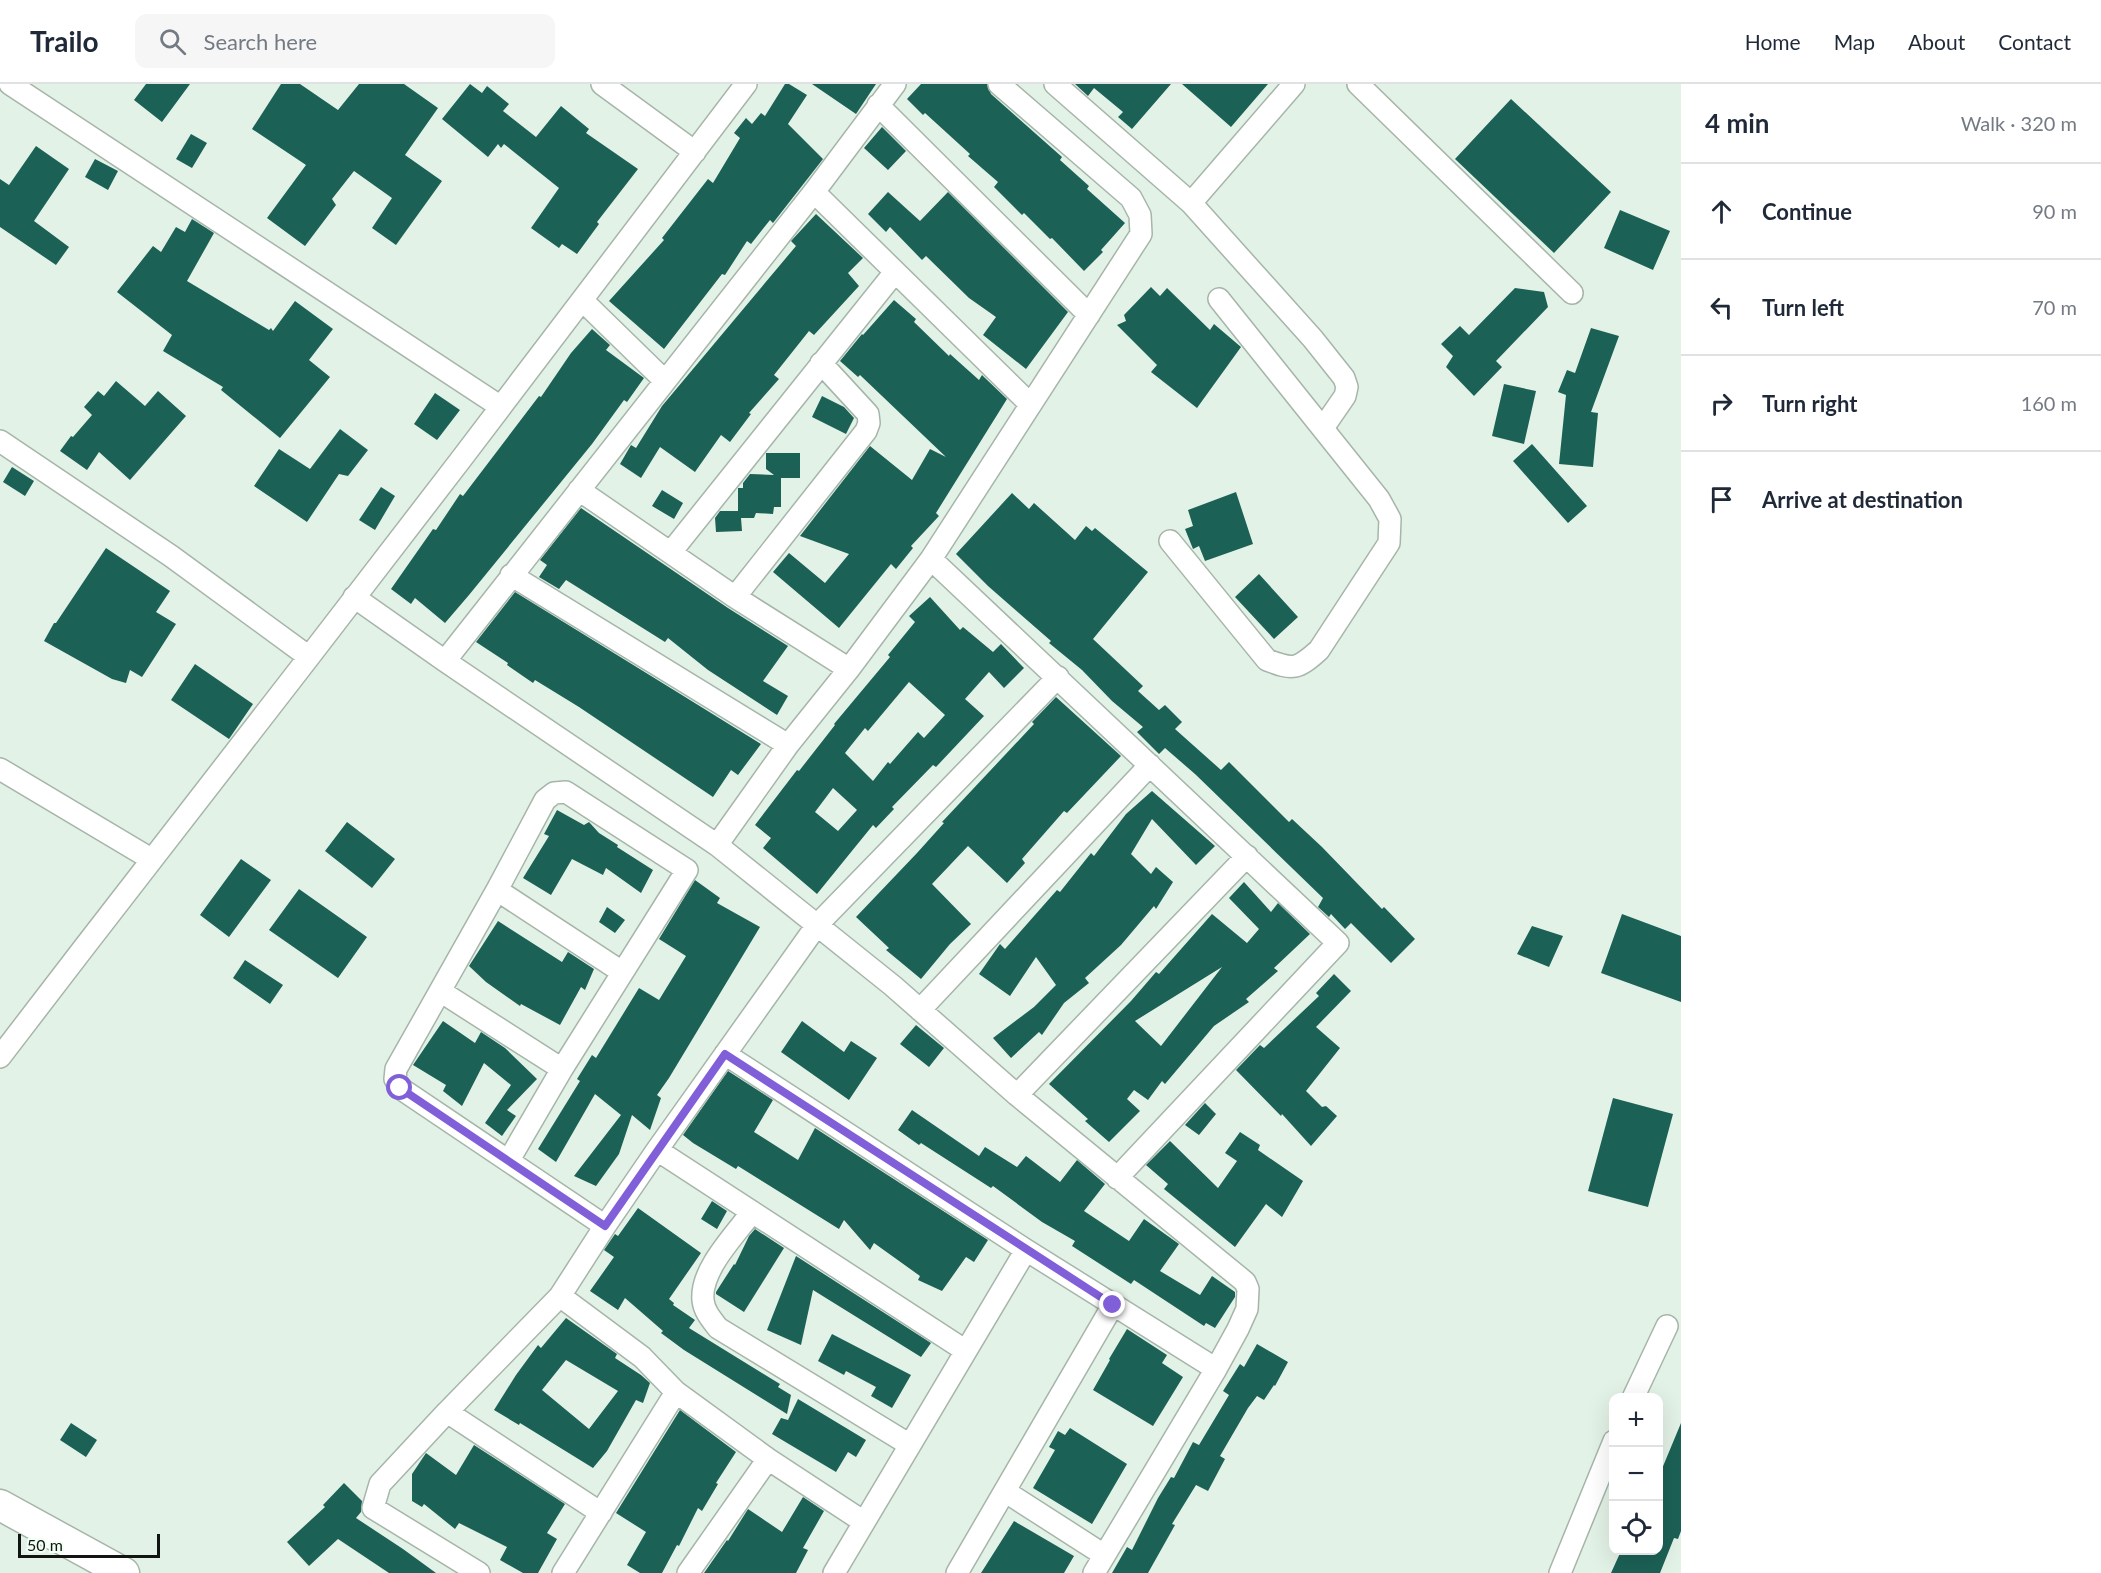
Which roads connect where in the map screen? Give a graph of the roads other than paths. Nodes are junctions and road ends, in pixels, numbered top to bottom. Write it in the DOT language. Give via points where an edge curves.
graph roads {
  1 [pos="10,84"];
  2 [pos="602,84"];
  3 [pos="746,84"];
  4 [pos="895,84"];
  5 [pos="999,84"];
  6 [pos="1056,84"];
  7 [pos="1294,84"];
  8 [pos="1358,84"];
  9 [pos="878,105"];
  10 [pos="695,152"];
  11 [pos="814,192"];
  12 [pos="1191,203"];
  13 [pos="895,272"];
  14 [pos="1572,293"];
  15 [pos="1219,299"];
  16 [pos="583,301"];
  17 [pos="1089,315"];
  18 [pos="821,363"];
  19 [pos="665,381"];
  20 [pos="1030,404"];
  21 [pos="501,407"];
  22 [pos="1323,429"];
  23 [pos="0,441"];
  24 [pos="579,490"];
  25 [pos="1170,541"];
  26 [pos="671,552"];
  27 [pos="931,558"];
  28 [pos="511,575"];
  29 [pos="354,597"];
  30 [pos="735,597"];
  31 [pos="309,657"];
  32 [pos="445,661"];
  33 [pos="849,669"];
  34 [pos="1058,677"];
  35 [pos="788,746"];
  36 [pos="1150,765"];
  37 [pos="0,769"];
  38 [pos="717,845"];
  39 [pos="1247,856"];
  40 [pos="151,859"];
  41 [pos="497,890"];
  42 [pos="817,925"];
  43 [pos="622,972"];
  44 [pos="440,991"];
  45 [pos="920,1010"];
  46 [pos="725,1054"];
  47 [pos="0,1057"];
  48 [pos="562,1069"];
  49 [pos="1017,1095"];
  50 [pos="657,1150"];
  51 [pos="509,1160"];
  52 [pos="1117,1178"];
  53 [pos="752,1212"];
  54 [pos="605,1226"];
  55 [pos="1026,1250"];
  56 [pos="560,1296"];
  57 [pos="1113,1305"];
  58 [pos="1667,1326"];
  59 [pos="966,1351"];
  60 [pos="1216,1369"];
  61 [pos="676,1392"];
  62 [pos="1635,1393"];
  63 [pos="447,1412"];
  64 [pos="910,1445"];
  65 [pos="1612,1447"];
  66 [pos="768,1459"];
  67 [pos="1006,1492"];
  68 [pos="0,1505"];
  69 [pos="601,1513"];
  70 [pos="864,1522"];
  71 [pos="1099,1564"];
  72 [pos="124,1573"];
  73 [pos="478,1573"];
  74 [pos="563,1573"];
  75 [pos="688,1573"];
  76 [pos="834,1573"];
  77 [pos="957,1573"];
  78 [pos="1560,1573"];
  1 -- 21 [label="street"];
  2 -- 10 [label="street"];
  3 -- 10 [label="street"];
  4 -- 9 [label="street"];
  5 -- 17 [label="street" via="1131,198 1140,215 1141,234"];
  6 -- 12 [label="street"];
  7 -- 12 [label="street"];
  8 -- 14 [label="street"];
  9 -- 11 [label="street"];
  9 -- 17 [label="street"];
  10 -- 16 [label="street"];
  11 -- 13 [label="street"];
  11 -- 19 [label="street"];
  12 -- 22 [label="street" via="1344,378 1345,396"];
  13 -- 18 [label="street"];
  13 -- 20 [label="street"];
  15 -- 22 [label="street"];
  16 -- 19 [label="street"];
  16 -- 21 [label="street"];
  17 -- 20 [label="street"];
  18 -- 26 [label="street"];
  18 -- 30 [label="street" via="868,414 869,423"];
  19 -- 24 [label="street"];
  20 -- 27 [label="street"];
  21 -- 29 [label="street"];
  22 -- 25 [label="street" via="1380,499 1390,519 1389,543 1319,650 1305,663 1288,668 1267,660"];
  23 -- 31 [label="street" via="171,556"];
  24 -- 26 [label="street"];
  24 -- 28 [label="street"];
  26 -- 30 [label="street"];
  27 -- 33 [label="street"];
  27 -- 34 [label="street"];
  28 -- 32 [label="street"];
  28 -- 35 [label="street"];
  29 -- 31 [label="street"];
  29 -- 32 [label="street"];
  30 -- 33 [label="street"];
  31 -- 40 [label="street"];
  32 -- 38 [label="street"];
  33 -- 35 [label="street"];
  34 -- 36 [label="street"];
  34 -- 42 [label="street"];
  35 -- 38 [label="street"];
  36 -- 39 [label="street"];
  36 -- 45 [label="street"];
  37 -- 40 [label="street"];
  38 -- 42 [label="street"];
  39 -- 49 [label="street"];
  39 -- 52 [label="street" via="1338,943"];
  40 -- 47 [label="street"];
  41 -- 43 [label="street"];
  41 -- 43 [label="street" via="545,800 566,792 687,870"];
  41 -- 44 [label="street"];
  42 -- 45 [label="street"];
  42 -- 46 [label="street"];
  43 -- 48 [label="street"];
  44 -- 48 [label="street"];
  44 -- 51 [label="street" via="396,1069 396,1079 400,1088"];
  45 -- 49 [label="street"];
  46 -- 50 [label="street"];
  46 -- 55 [label="street"];
  48 -- 51 [label="street"];
  49 -- 52 [label="street"];
  50 -- 53 [label="street"];
  50 -- 54 [label="street"];
  51 -- 54 [label="street"];
  52 -- 60 [label="street" via="1248,1285 1247,1309"];
  53 -- 59 [label="street"];
  53 -- 64 [label="street" via="709,1270 703,1300 707,1314 718,1328"];
  54 -- 56 [label="street"];
  55 -- 57 [label="street"];
  55 -- 59 [label="street"];
  56 -- 61 [label="street" via="642,1357"];
  56 -- 63 [label="street"];
  57 -- 60 [label="street"];
  57 -- 67 [label="street"];
  58 -- 62 [label="street"];
  59 -- 64 [label="street"];
  60 -- 71 [label="street"];
  61 -- 66 [label="street"];
  61 -- 69 [label="street"];
  63 -- 69 [label="street"];
  63 -- 73 [label="street" via="380,1484 373,1508"];
  64 -- 70 [label="street"];
  65 -- 78 [label="street"];
  66 -- 70 [label="street"];
  66 -- 75 [label="street"];
  67 -- 71 [label="street"];
  67 -- 77 [label="street"];
  68 -- 72 [label="street"];
  69 -- 74 [label="street"];
  70 -- 76 [label="street"];
}
